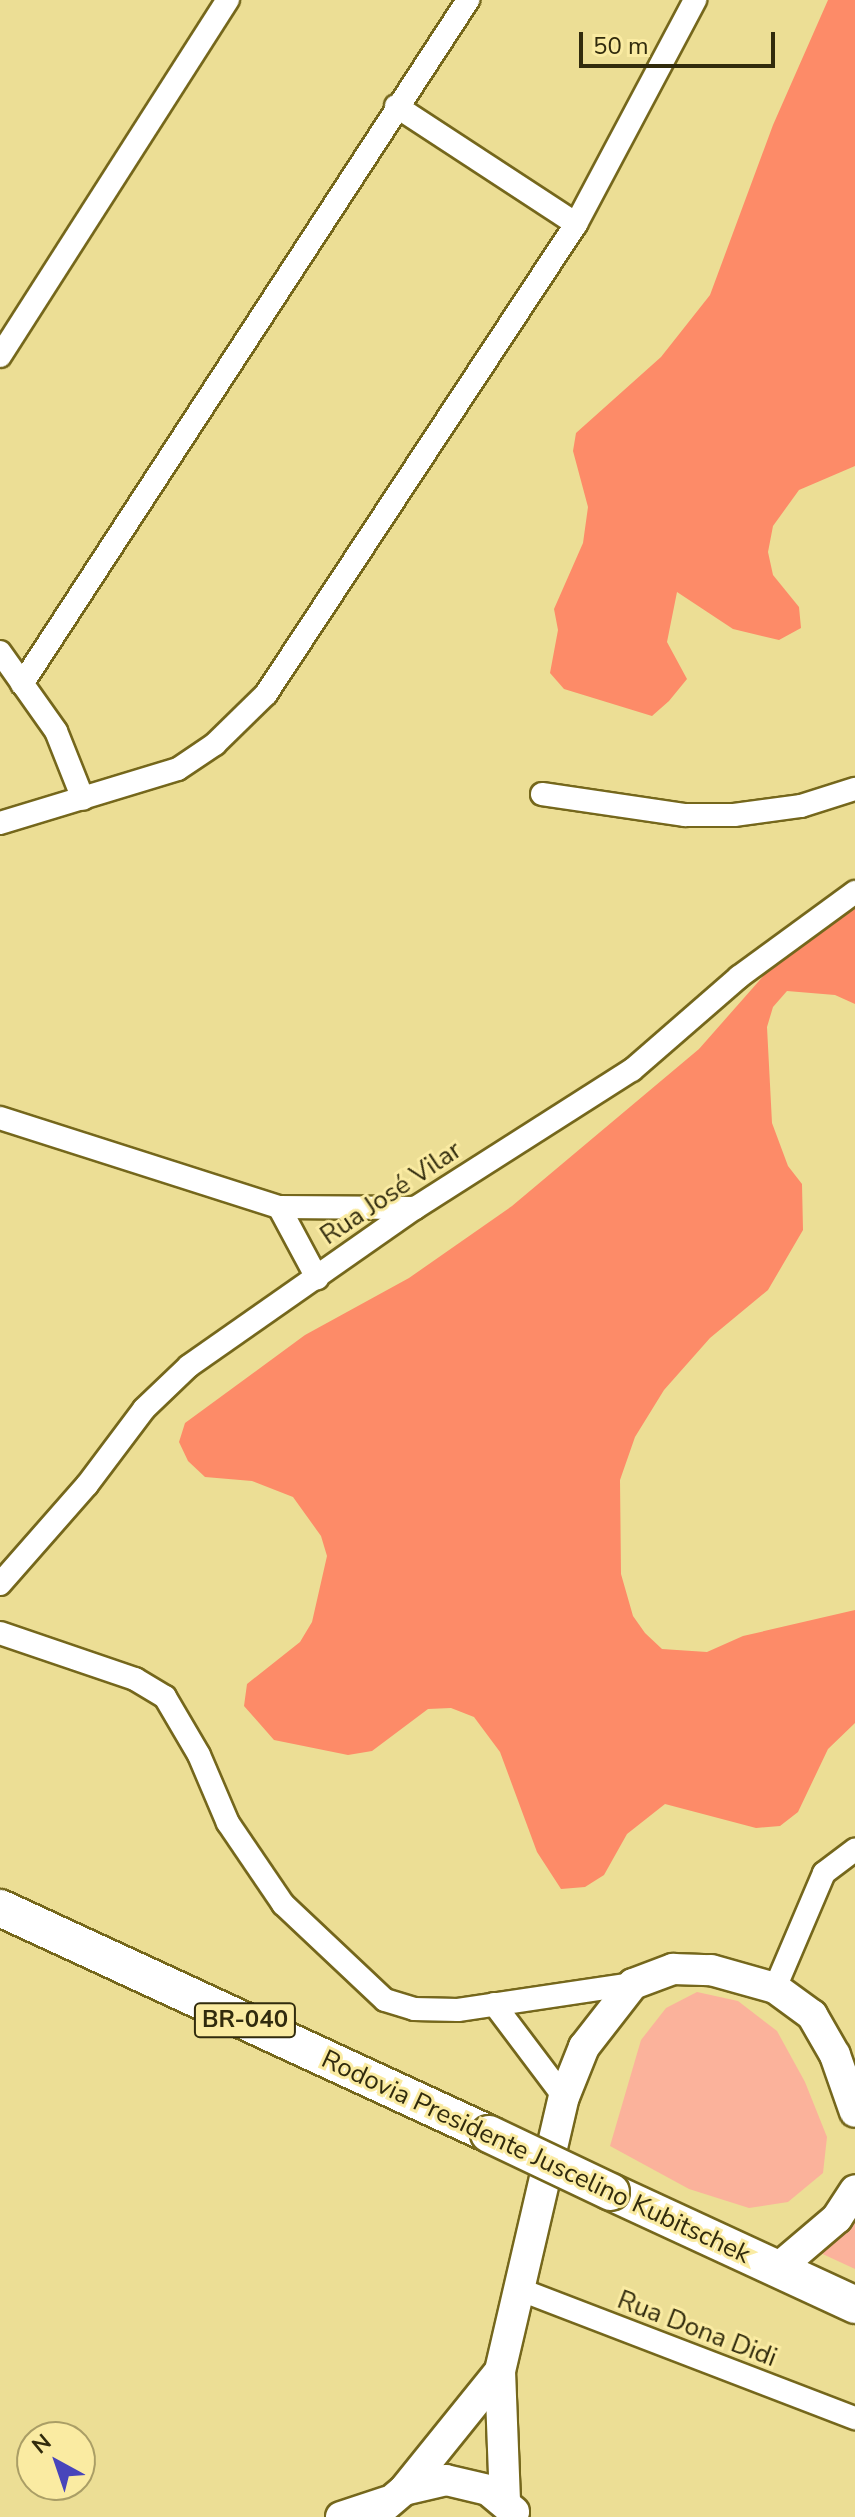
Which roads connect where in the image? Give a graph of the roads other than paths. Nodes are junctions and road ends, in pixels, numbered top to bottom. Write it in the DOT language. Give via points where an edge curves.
graph roads {
  1 [pos="228,0"];
  2 [pos="468,0"];
  3 [pos="695,0"];
  4 [pos="396,106"];
  5 [pos="576,224"];
  6 [pos="0,356"];
  7 [pos="0,652"];
  8 [pos="22,684"];
  9 [pos="855,789"];
  10 [pos="542,794"];
  11 [pos="83,799"];
  12 [pos="0,823"];
  13 [pos="855,892"];
  14 [pos="0,1118"];
  15 [pos="279,1207"];
  16 [pos="415,1208"];
  17 [pos="317,1278"];
  18 [pos="0,1584"];
  19 [pos="0,1633"];
  20 [pos="855,1850"];
  21 [pos="0,1908"];
  22 [pos="633,1984"];
  23 [pos="775,1988"];
  24 [pos="494,2004"];
  25 [pos="564,2097"];
  26 [pos="855,2112"];
  27 [pos="855,2190"];
  28 [pos="776,2270"];
  29 [pos="521,2290"];
  30 [pos="855,2305"];
  31 [pos="500,2371"];
  32 [pos="855,2418"];
  33 [pos="388,2503"];
  34 [pos="511,2509"];
  35 [pos="341,2517"];
  1 -- 6 [label="street"];
  2 -- 4 [label="street"];
  3 -- 5 [label="street"];
  4 -- 5 [label="street"];
  4 -- 8 [label="street"];
  5 -- 11 [label="street" via="266,694 215,744 178,769"];
  7 -- 8 [label="street"];
  8 -- 11 [label="street" via="56,731"];
  9 -- 10 [label="street" via="801,806 734,815 672,814"];
  11 -- 12 [label="street"];
  13 -- 16 [label="street, Rua José Vilar" via="739,977 632,1070"];
  14 -- 15 [label="street"];
  15 -- 16 [label="street"];
  15 -- 17 [label="street"];
  16 -- 17 [label="street, Rua José Vilar"];
  17 -- 18 [label="street, Rua José Vilar" via="224,1338 163,1388"];
  19 -- 24 [label="street" via="135,1679 165,1697 199,1755 228,1823 283,1904 385,2000 444,2010"];
  20 -- 23 [label="street" via="824,1873"];
  21 -- 28 [label="highway, Rodovia Presidente Juscelino Kubitschek / BR-040, bridge"];
  22 -- 23 [label="main road" via="673,1969 711,1970"];
  22 -- 24 [label="street"];
  22 -- 25 [label="main road" via="584,2047"];
  23 -- 26 [label="main road" via="812,2015 835,2055"];
  24 -- 25 [label="street"];
  25 -- 29 [label="main road"];
  27 -- 28 [label="main road" via="837,2218"];
  28 -- 30 [label="highway, Rodovia Presidente Juscelino Kubitschek / BR-040"];
  29 -- 31 [label="main road"];
  29 -- 32 [label="street, Rua Dona Didi"];
  31 -- 33 [label="main road"];
  31 -- 34 [label="main road"];
  33 -- 34 [label="main road" via="446,2480 488,2490"];
  33 -- 35 [label="main road"];
}
